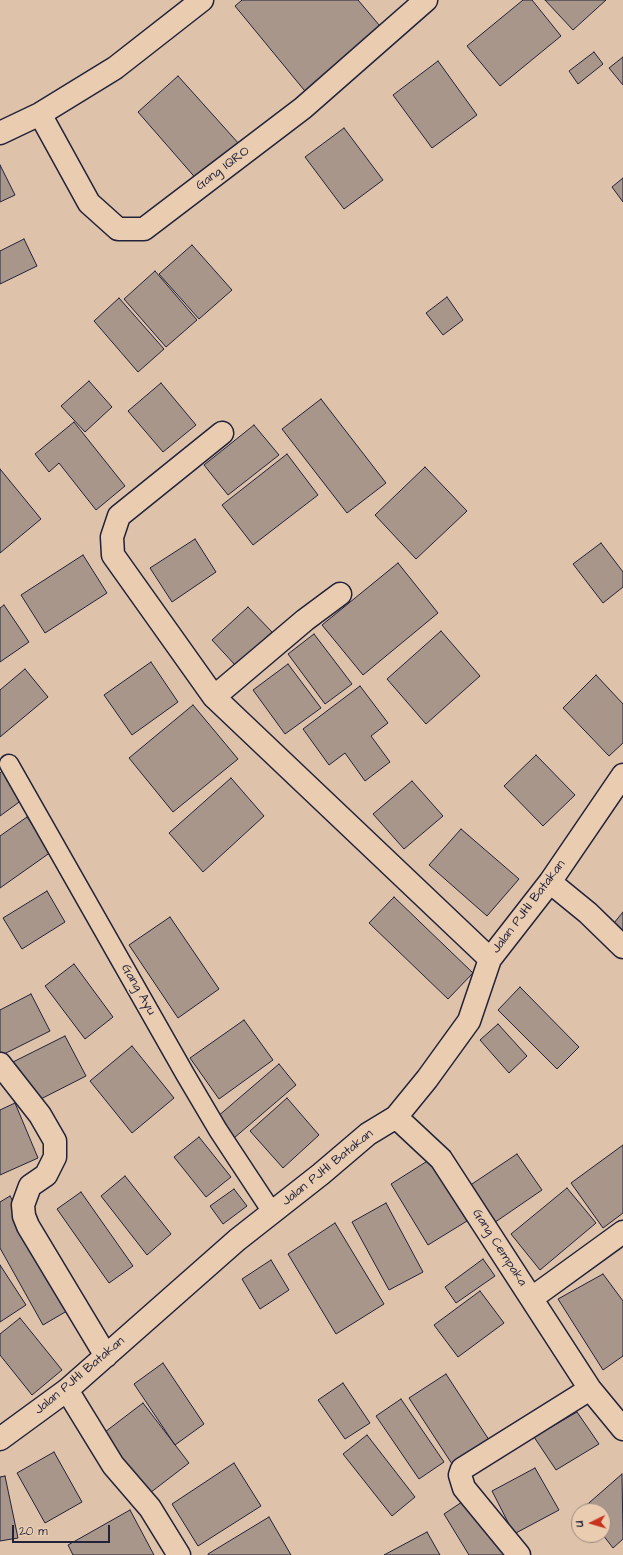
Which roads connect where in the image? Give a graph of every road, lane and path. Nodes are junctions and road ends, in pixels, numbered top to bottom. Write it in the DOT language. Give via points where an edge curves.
graph roads {
  1 [pos="202,0"];
  2 [pos="426,0"];
  3 [pos="40,114"];
  4 [pos="0,133"];
  5 [pos="222,433"];
  6 [pos="340,594"];
  7 [pos="214,697"];
  8 [pos="9,764"];
  9 [pos="623,775"];
  10 [pos="550,882"];
  11 [pos="623,947"];
  12 [pos="490,959"];
  13 [pos="0,1064"];
  14 [pos="396,1117"];
  15 [pos="272,1212"];
  16 [pos="623,1232"];
  17 [pos="532,1298"];
  18 [pos="106,1356"];
  19 [pos="590,1388"];
  20 [pos="67,1390"];
  21 [pos="623,1429"];
  22 [pos="0,1439"];
  23 [pos="179,1555"];
  24 [pos="519,1555"];
  1 -- 3 [label="street" via="115,68"];
  2 -- 3 [label="street, Gang IQRO" via="303,108 144,228 118,229 89,203"];
  3 -- 4 [label="street"];
  5 -- 7 [label="street" via="119,516 112,537 113,555"];
  6 -- 7 [label="street" via="305,620"];
  7 -- 12 [label="street"];
  8 -- 15 [label="lane, Gang Ayu" via="185,1074"];
  9 -- 10 [label="street, Jalan PJHI Batakan"];
  10 -- 11 [label="street" via="588,913"];
  10 -- 12 [label="street, Jalan PJHI Batakan"];
  12 -- 14 [label="street, Jalan PJHI Batakan" via="469,1021"];
  13 -- 18 [label="street" via="40,1115 55,1141 55,1157 46,1174 30,1186 23,1205 24,1216"];
  14 -- 15 [label="street, Jalan PJHI Batakan" via="368,1134"];
  14 -- 17 [label="street, Gang Cempaka" via="441,1159"];
  15 -- 18 [label="street, Jalan PJHI Batakan"];
  16 -- 17 [label="street"];
  17 -- 19 [label="street, Gang Cempaka"];
  18 -- 20 [label="street, Jalan PJHI Batakan"];
  19 -- 21 [label="street, Gang Cempaka"];
  19 -- 24 [label="street" via="462,1469 460,1476 464,1488"];
  20 -- 22 [label="street, Jalan PJHI Batakan"];
  20 -- 23 [label="street" via="113,1465 150,1508"];
}
